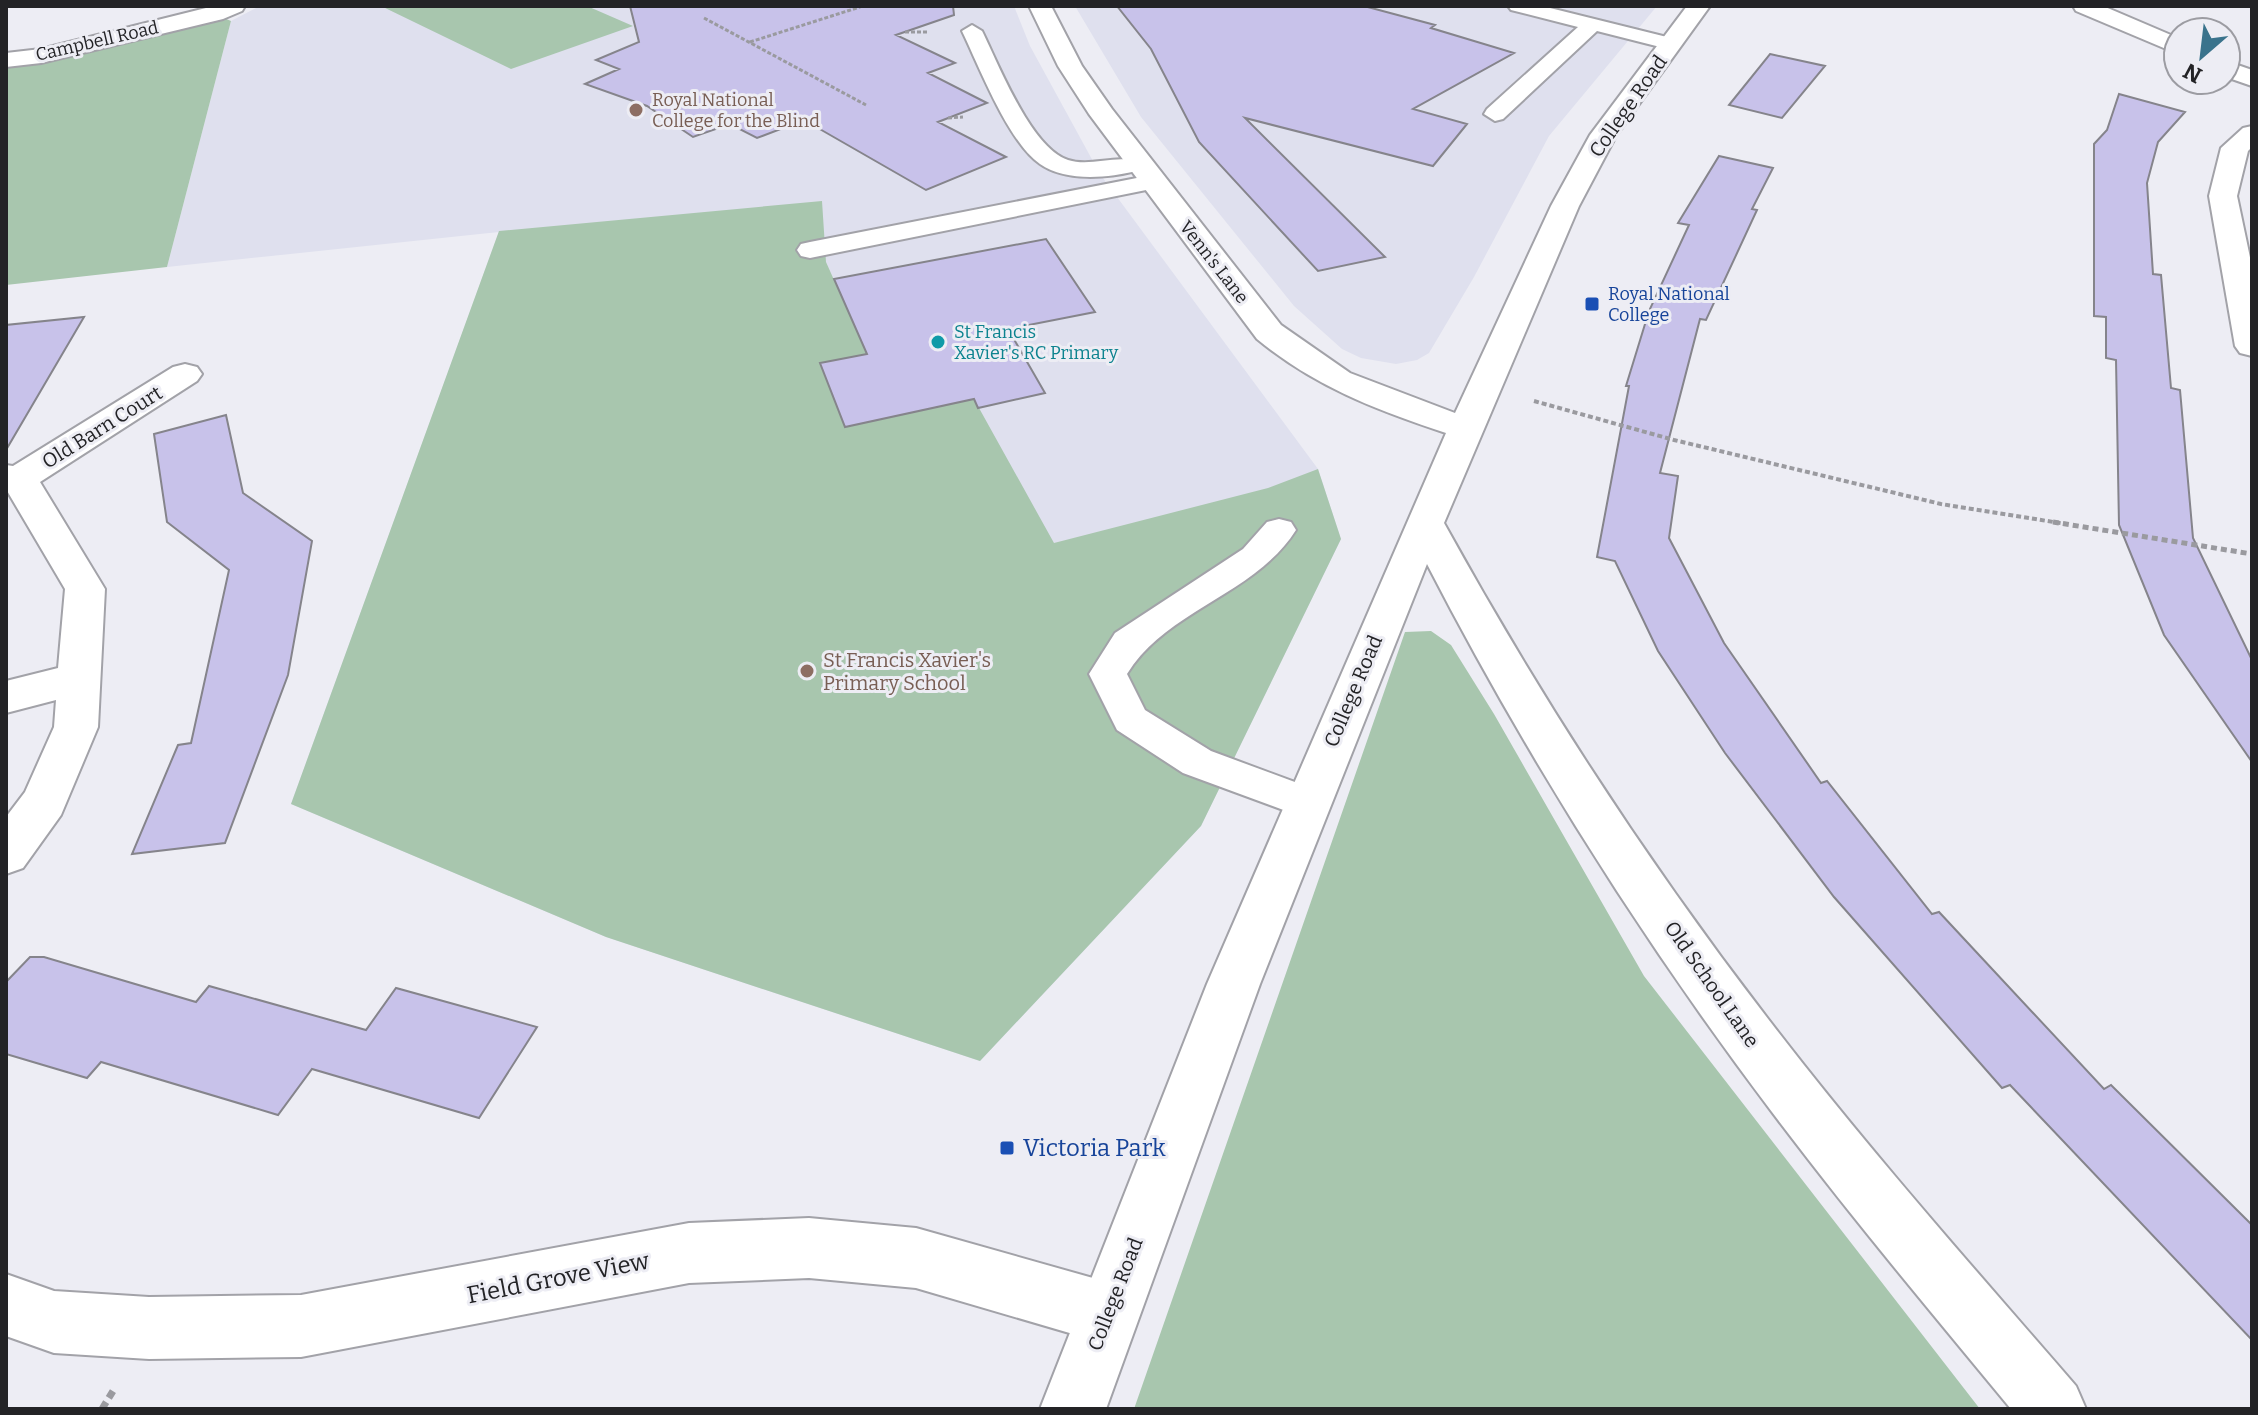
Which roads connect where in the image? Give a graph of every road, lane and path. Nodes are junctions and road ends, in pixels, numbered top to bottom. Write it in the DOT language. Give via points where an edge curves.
graph roads {
  1 [pos="234,6"];
  2 [pos="863,6"];
  3 [pos="1040,6"];
  4 [pos="1518,6"];
  5 [pos="1699,6"];
  6 [pos="2084,6"];
  7 [pos="704,18"];
  8 [pos="1593,24"];
  9 [pos="972,31"];
  10 [pos="2162,40"];
  11 [pos="749,43"];
  12 [pos="1672,44"];
  13 [pos="6,60"];
  14 [pos="866,105"];
  15 [pos="1495,114"];
  16 [pos="2252,134"];
  17 [pos="1146,173"];
  18 [pos="810,250"];
  19 [pos="2252,346"];
  20 [pos="185,374"];
  21 [pos="1484,387"];
  22 [pos="1466,428"];
  23 [pos="12,478"];
  24 [pos="1425,523"];
  25 [pos="1279,530"];
  26 [pos="2252,554"];
  27 [pos="80,678"];
  28 [pos="6,697"];
  29 [pos="1305,802"];
  30 [pos="6,854"];
  31 [pos="6,1305"];
  32 [pos="1107,1313"];
  33 [pos="1073,1409"];
  34 [pos="2053,1409"];
  1 -- 13 [label="street, Campbell Road" via="41,56"];
  2 -- 11 [label="path"];
  3 -- 17 [label="street, Venn's Lane" via="1070,66"];
  4 -- 8 [label="lane"];
  5 -- 12 [label="street, College Road"];
  6 -- 10 [label="street"];
  7 -- 11 [label="path"];
  8 -- 12 [label="lane"];
  8 -- 15 [label="lane"];
  9 -- 17 [label="lane" via="1029,138 1046,158 1076,169"];
  11 -- 14 [label="path"];
  12 -- 21 [label="street, College Road" via="1603,135 1565,206"];
  16 -- 19 [label="street" via="2235,148 2223,196"];
  17 -- 18 [label="lane"];
  17 -- 22 [label="street, Venn's Lane" via="1269,332 1300,359 1380,400"];
  20 -- 23 [label="street, Old Barn Court"];
  21 -- 22 [label="street, College Road"];
  21 -- 26 [label="path" via="1674,440 1941,504"];
  22 -- 24 [label="street, College Road"];
  23 -- 27 [label="street" via="85,589"];
  24 -- 29 [label="street, College Road"];
  24 -- 34 [label="street, Old School Lane" via="1511,681 1576,785 1736,1019"];
  25 -- 29 [label="lane" via="1255,557 1128,642 1108,674 1131,720 1197,762"];
  27 -- 28 [label="street"];
  27 -- 30 [label="street" via="76,727 44,802"];
  29 -- 32 [label="street, College Road"];
  31 -- 32 [label="street, Field Grove View" via="54,1322 149,1328 301,1326 689,1253 809,1248 916,1258"];
  32 -- 33 [label="street, College Road"];
}
